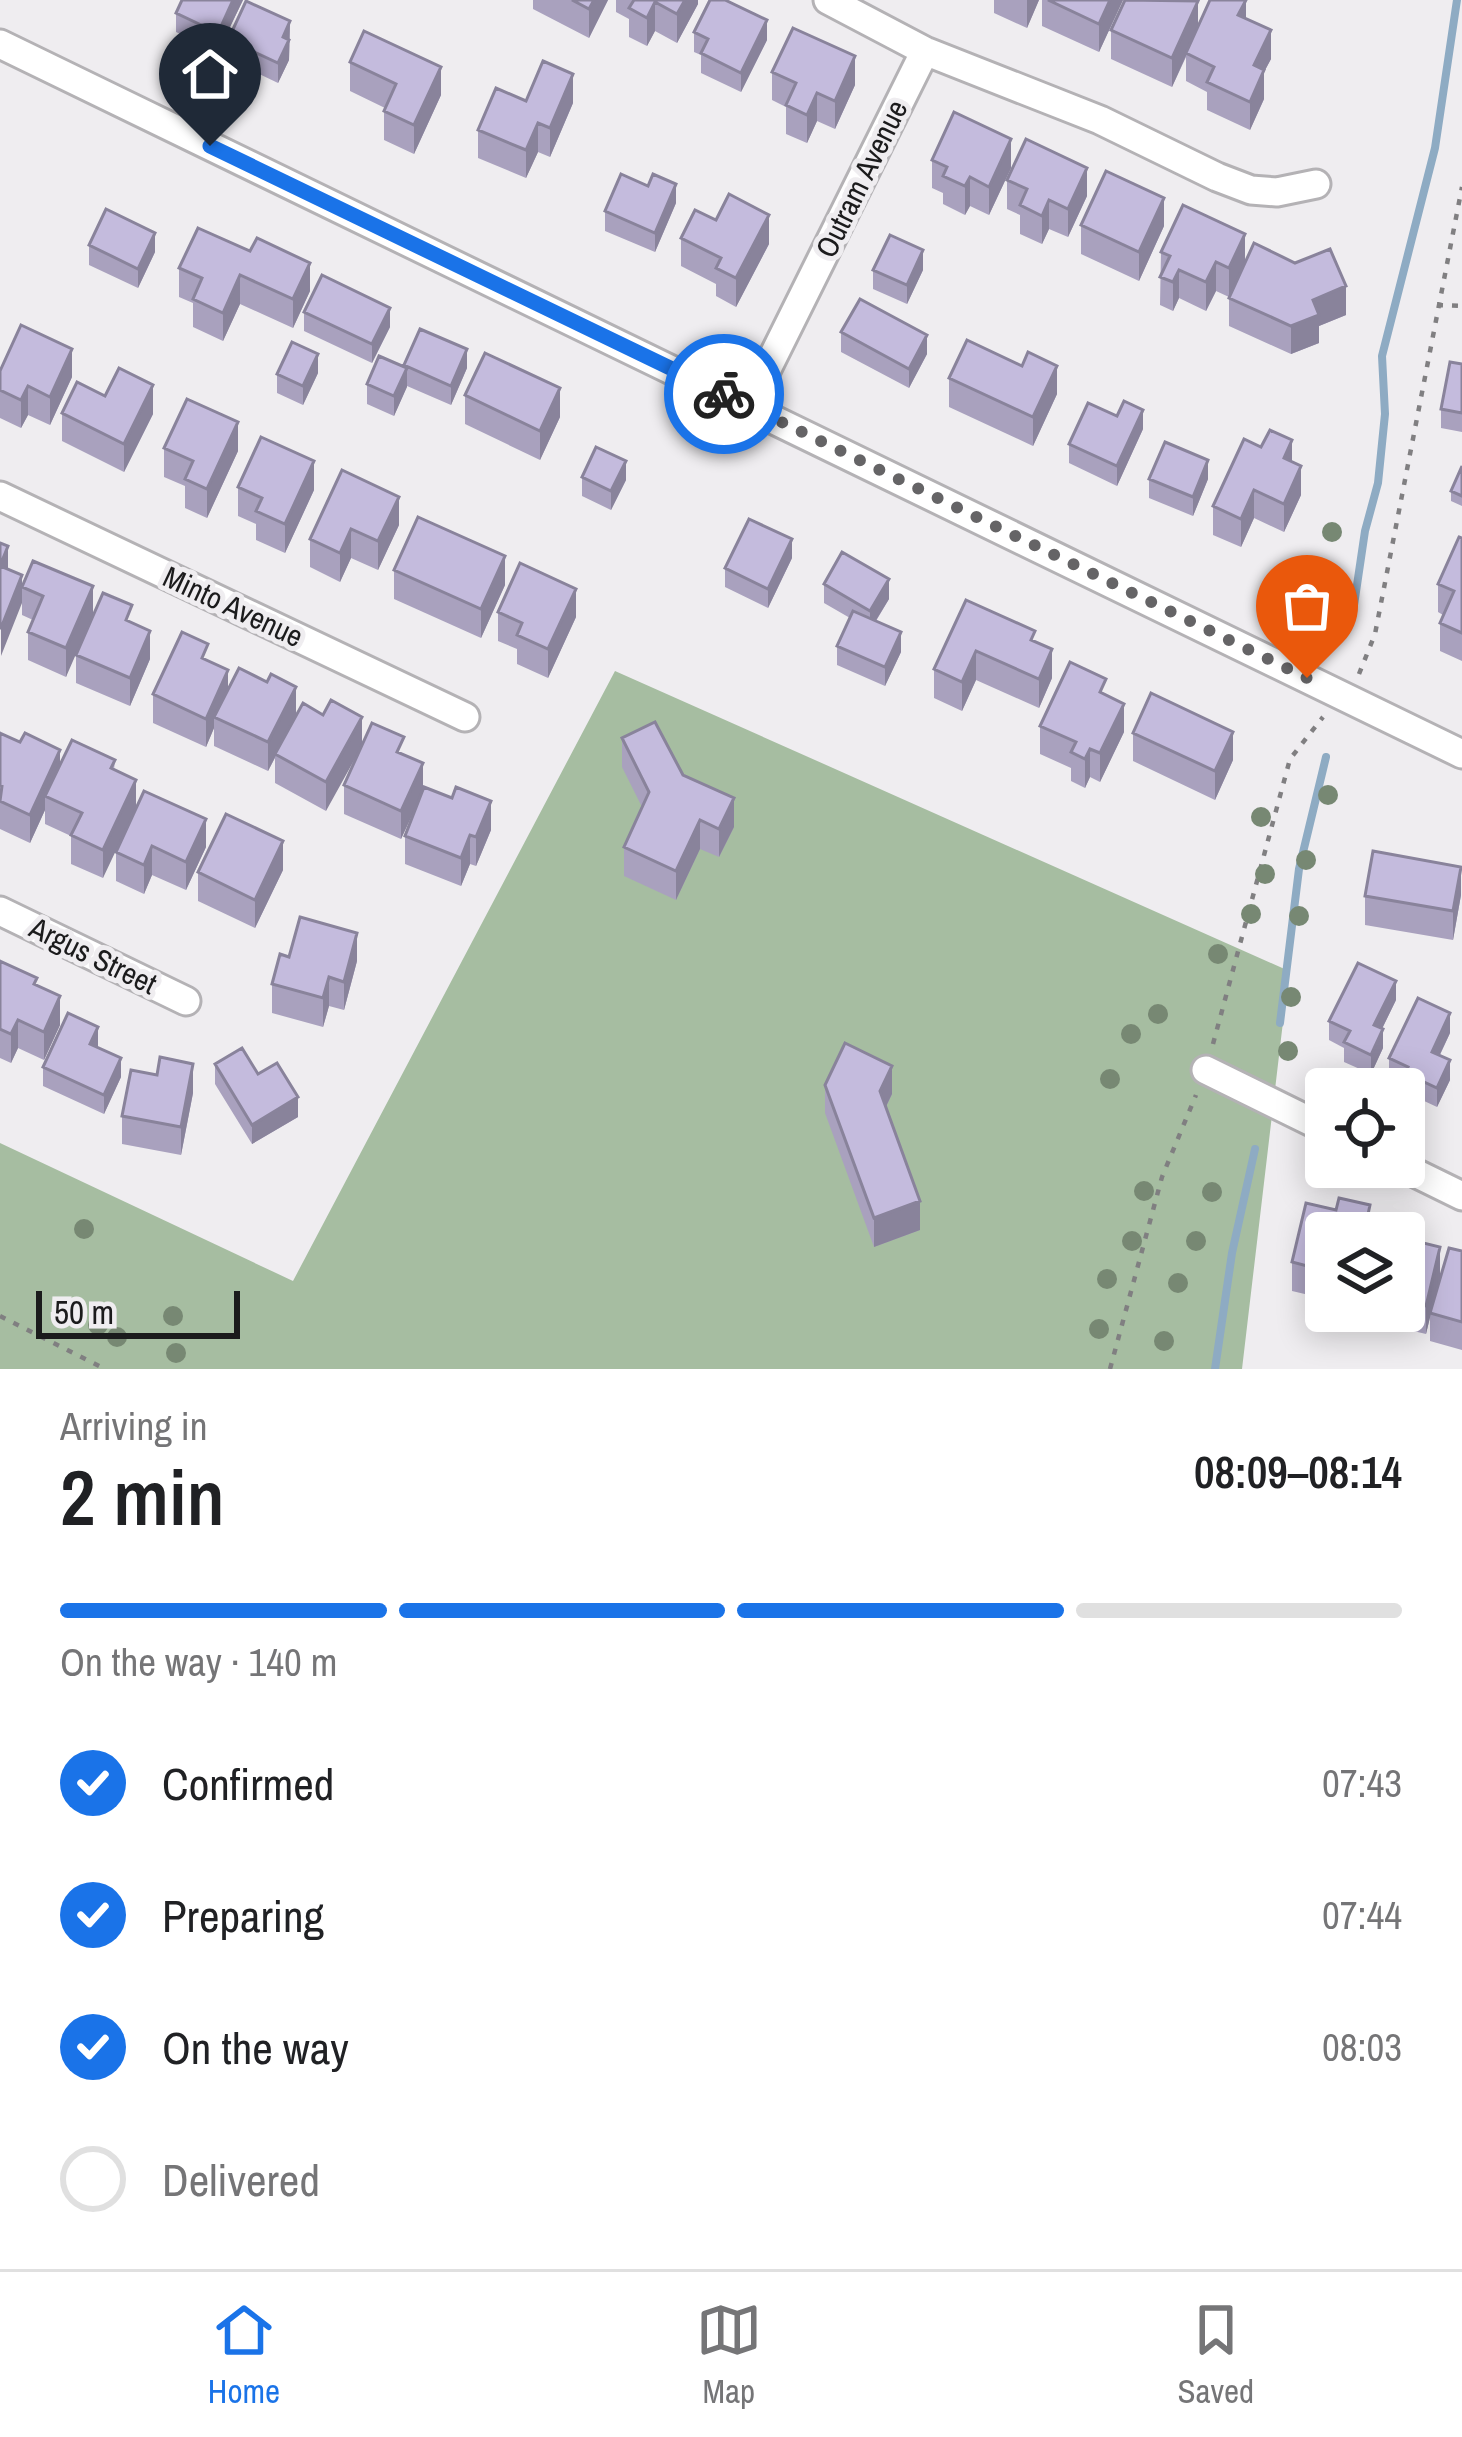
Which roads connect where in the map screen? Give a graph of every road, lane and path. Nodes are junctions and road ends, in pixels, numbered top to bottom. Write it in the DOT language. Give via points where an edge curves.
graph roads {
  1 [pos="828,0"];
  2 [pos="0,44"];
  3 [pos="926,51"];
  4 [pos="1316,184"];
  5 [pos="1462,187"];
  6 [pos="1437,304"];
  7 [pos="1462,306"];
  8 [pos="749,405"];
  9 [pos="0,496"];
  10 [pos="1350,699"];
  11 [pos="465,717"];
  12 [pos="1462,754"];
  13 [pos="0,911"];
  14 [pos="187,1001"];
  15 [pos="1206,1070"];
  16 [pos="1305,1119"];
  17 [pos="1425,1178"];
  18 [pos="1462,1196"];
  19 [pos="0,1316"];
  20 [pos="105,1369"];
  21 [pos="1110,1369"];
  1 -- 3 [label="street"];
  2 -- 8 [label="street"];
  3 -- 4 [label="street" via="1251,190"];
  3 -- 8 [label="street, Outram Avenue"];
  5 -- 6 [label="path"];
  6 -- 7 [label="path"];
  6 -- 10 [label="path" via="1375,634"];
  8 -- 10 [label="street"];
  9 -- 11 [label="street, Minto Avenue"];
  10 -- 12 [label="street"];
  10 -- 15 [label="path" via="1320,719 1290,759"];
  13 -- 14 [label="street, Argus Street"];
  15 -- 16 [label="street"];
  15 -- 21 [label="path" via="1162,1178"];
  17 -- 18 [label="street"];
  19 -- 20 [label="path"];
}
